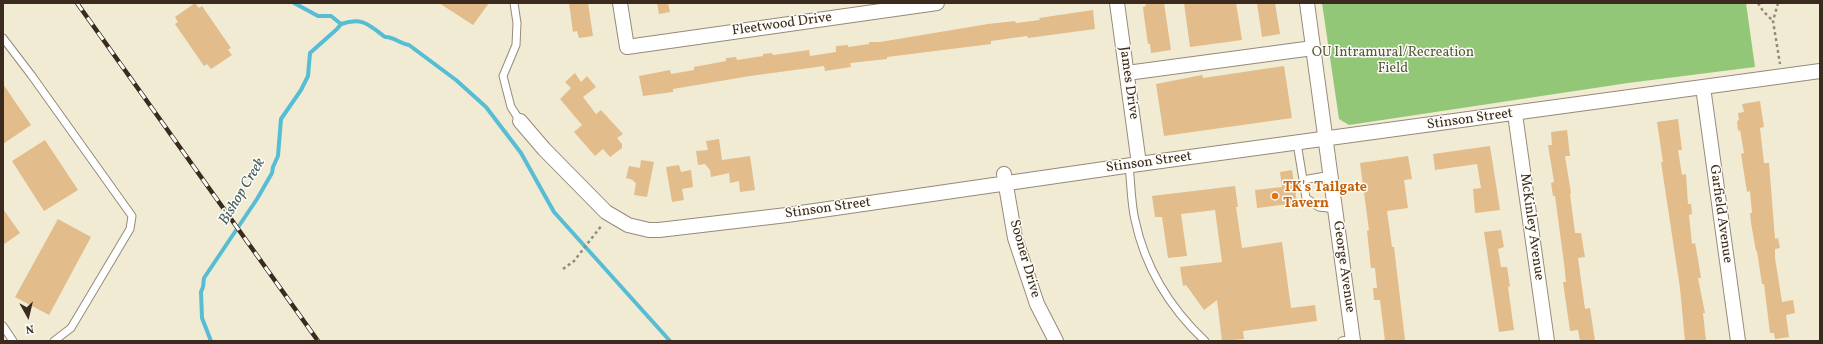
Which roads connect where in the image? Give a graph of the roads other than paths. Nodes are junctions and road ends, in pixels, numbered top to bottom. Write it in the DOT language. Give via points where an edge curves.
graph roads {
  1 [pos="514,3"];
  2 [pos="620,3"];
  3 [pos="937,3"];
  4 [pos="1117,3"];
  5 [pos="1307,3"];
  6 [pos="3,38"];
  7 [pos="1313,48"];
  8 [pos="1820,71"];
  9 [pos="1127,73"];
  10 [pos="1703,87"];
  11 [pos="1515,114"];
  12 [pos="520,121"];
  13 [pos="1326,139"];
  14 [pos="1297,143"];
  15 [pos="1134,165"];
  16 [pos="1331,175"];
  17 [pos="1005,178"];
  18 [pos="1303,180"];
  19 [pos="1336,209"];
  20 [pos="3,326"];
  21 [pos="1350,340"];
  22 [pos="13,341"];
  23 [pos="54,341"];
  24 [pos="1056,341"];
  25 [pos="1205,341"];
  26 [pos="1547,341"];
  27 [pos="1738,341"];
  1 -- 12 [label="lane" via="517,23 516,45 503,76 511,107"];
  2 -- 3 [label="street, Fleetwood Drive" via="627,47"];
  4 -- 9 [label="street, James Drive"];
  5 -- 7 [label="street, George Avenue"];
  6 -- 23 [label="lane" via="132,216 130,229 71,328"];
  7 -- 9 [label="street"];
  7 -- 13 [label="street, George Avenue"];
  8 -- 10 [label="street, Stinson Street"];
  9 -- 15 [label="street, James Drive"];
  10 -- 11 [label="street, Stinson Street"];
  10 -- 27 [label="street, Garfield Avenue"];
  11 -- 13 [label="street, Stinson Street"];
  11 -- 26 [label="street, McKinley Avenue"];
  12 -- 17 [label="street, Stinson Street" via="544,149 610,215 628,225 650,230 670,230 787,215"];
  13 -- 14 [label="street, Stinson Street"];
  13 -- 16 [label="street, George Avenue"];
  14 -- 15 [label="street, Stinson Street"];
  14 -- 18 [label="lane"];
  15 -- 17 [label="street, Stinson Street"];
  15 -- 25 [label="lane" via="1134,219 1144,254 1171,304"];
  16 -- 18 [label="lane"];
  16 -- 19 [label="street, George Avenue"];
  17 -- 24 [label="street, Sooner Drive" via="1015,238 1037,304"];
  18 -- 19 [label="lane" via="1306,198 1319,207"];
  19 -- 21 [label="street, George Avenue"];
  20 -- 22 [label="lane"];
}
